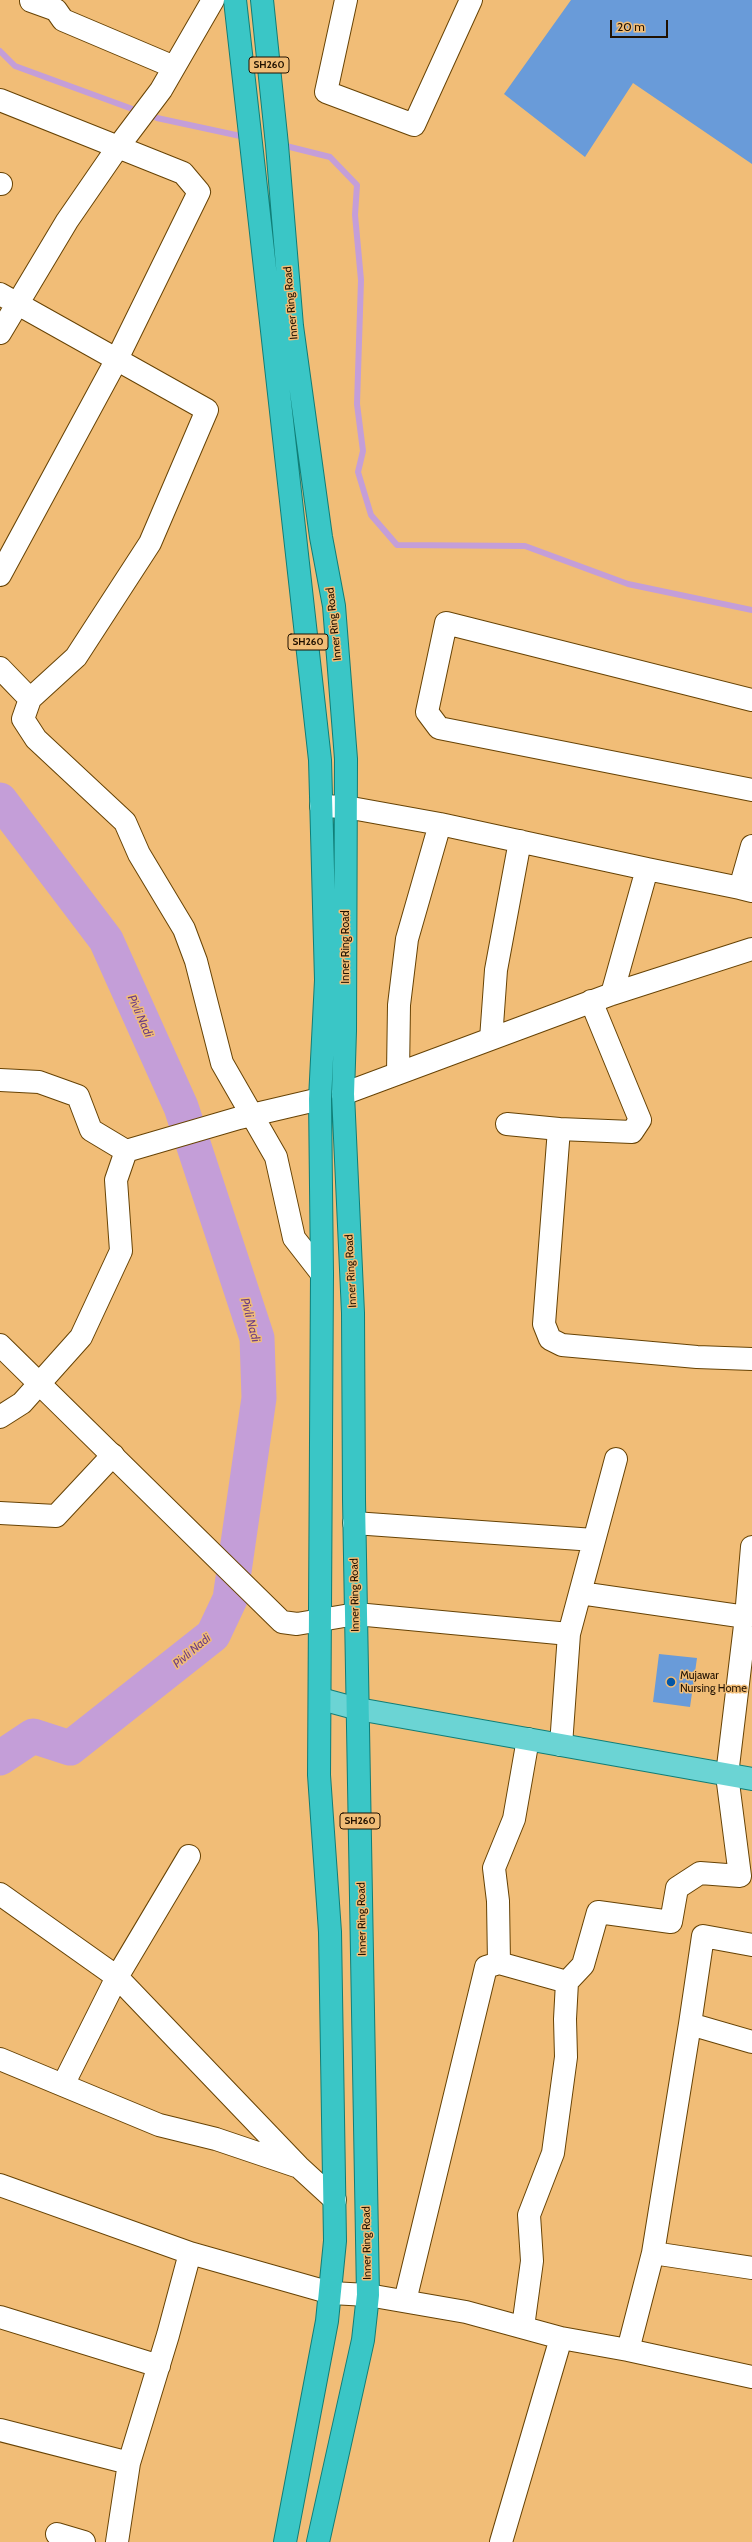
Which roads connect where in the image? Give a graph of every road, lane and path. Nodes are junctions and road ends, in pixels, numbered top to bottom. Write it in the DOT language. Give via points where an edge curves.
graph roads {
  1 [pos="213,0"];
  2 [pos="235,0"];
  3 [pos="262,0"];
  4 [pos="346,0"];
  5 [pos="471,0"];
  6 [pos="31,1"];
  7 [pos="57,5"];
  8 [pos="174,67"];
  9 [pos="0,100"];
  10 [pos="118,148"];
  11 [pos="10,299"];
  12 [pos="0,333"];
  13 [pos="117,359"];
  14 [pos="0,575"];
  15 [pos="0,668"];
  16 [pos="30,699"];
  17 [pos="752,700"];
  18 [pos="752,790"];
  19 [pos="321,806"];
  20 [pos="346,807"];
  21 [pos="440,824"];
  22 [pos="520,841"];
  23 [pos="752,846"];
  24 [pos="647,869"];
  25 [pos="746,890"];
  26 [pos="752,949"];
  27 [pos="612,994"];
  28 [pos="591,1001"];
  29 [pos="491,1039"];
  30 [pos="398,1073"];
  31 [pos="0,1080"];
  32 [pos="343,1094"];
  33 [pos="320,1100"];
  34 [pos="246,1116"];
  35 [pos="507,1124"];
  36 [pos="559,1129"];
  37 [pos="126,1151"];
  38 [pos="322,1274"];
  39 [pos="0,1345"];
  40 [pos="752,1359"];
  41 [pos="40,1383"];
  42 [pos="0,1417"];
  43 [pos="113,1455"];
  44 [pos="616,1459"];
  45 [pos="0,1513"];
  46 [pos="354,1522"];
  47 [pos="594,1540"];
  48 [pos="752,1560"];
  49 [pos="580,1593"];
  50 [pos="356,1614"];
  51 [pos="746,1616"];
  52 [pos="321,1618"];
  53 [pos="569,1634"];
  54 [pos="746,1673"];
  55 [pos="321,1699"];
  56 [pos="358,1709"];
  57 [pos="528,1739"];
  58 [pos="561,1745"];
  59 [pos="727,1775"];
  60 [pos="752,1779"];
  61 [pos="189,1856"];
  62 [pos="0,1894"];
  63 [pos="671,1922"];
  64 [pos="703,1936"];
  65 [pos="752,1944"];
  66 [pos="499,1963"];
  67 [pos="117,1977"];
  68 [pos="566,1982"];
  69 [pos="690,2024"];
  70 [pos="752,2042"];
  71 [pos="0,2060"];
  72 [pos="63,2085"];
  73 [pos="299,2167"];
  74 [pos="0,2185"];
  75 [pos="335,2200"];
  76 [pos="190,2253"];
  77 [pos="653,2253"];
  78 [pos="752,2268"];
  79 [pos="331,2293"];
  80 [pos="368,2295"];
  81 [pos="404,2301"];
  82 [pos="0,2317"];
  83 [pos="523,2327"];
  84 [pos="561,2338"];
  85 [pos="628,2350"];
  86 [pos="159,2366"];
  87 [pos="752,2377"];
  88 [pos="0,2430"];
  89 [pos="129,2463"];
  90 [pos="117,2542"];
  91 [pos="284,2542"];
  92 [pos="318,2542"];
  93 [pos="501,2542"];
  1 -- 8 [label="street"];
  2 -- 19 [label="highway, Inner Ring Road / SH260" via="306,622 320,760"];
  3 -- 20 [label="highway, Inner Ring Road / SH260" via="277,138 292,326 321,537 334,606 346,759"];
  4 -- 5 [label="street" via="326,92 414,125"];
  6 -- 7 [label="street"];
  7 -- 8 [label="street" via="63,20"];
  8 -- 10 [label="street" via="161,90"];
  9 -- 10 [label="street"];
  10 -- 11 [label="street"];
  10 -- 13 [label="street" via="182,173 199,192"];
  11 -- 12 [label="street"];
  11 -- 13 [label="street"];
  13 -- 14 [label="street"];
  13 -- 16 [label="street" via="207,410 150,543 76,657"];
  15 -- 16 [label="street"];
  16 -- 34 [label="street" via="23,719 36,739 125,822 139,854 184,929 196,961 222,1063"];
  17 -- 18 [label="street" via="446,623 427,712 439,728"];
  19 -- 20 [label="street"];
  19 -- 33 [label="highway, Inner Ring Road / SH260" via="326,980"];
  20 -- 21 [label="street"];
  20 -- 32 [label="highway, Inner Ring Road / SH260"];
  21 -- 22 [label="street"];
  21 -- 30 [label="street" via="407,939 399,1005"];
  22 -- 24 [label="street"];
  22 -- 29 [label="street" via="496,970"];
  23 -- 25 [label="street"];
  24 -- 25 [label="street"];
  24 -- 27 [label="street"];
  26 -- 27 [label="street"];
  27 -- 28 [label="street"];
  28 -- 29 [label="street"];
  28 -- 36 [label="street" via="640,1120 632,1132"];
  29 -- 30 [label="street"];
  30 -- 32 [label="street"];
  31 -- 37 [label="street" via="39,1082 78,1096 92,1130"];
  32 -- 46 [label="highway, Inner Ring Road / SH260" via="352,1313"];
  33 -- 34 [label="street"];
  33 -- 38 [label="highway, Inner Ring Road / SH260"];
  34 -- 37 [label="street"];
  34 -- 38 [label="street" via="276,1157 294,1238"];
  35 -- 36 [label="street"];
  36 -- 40 [label="street" via="544,1324 550,1339 562,1346"];
  37 -- 41 [label="street" via="116,1180 120,1251 81,1337"];
  38 -- 52 [label="highway, Inner Ring Road / SH260"];
  39 -- 41 [label="street"];
  41 -- 42 [label="street" via="22,1403"];
  41 -- 43 [label="street"];
  43 -- 45 [label="street" via="56,1516"];
  43 -- 52 [label="street" via="282,1622 297,1624"];
  44 -- 47 [label="street"];
  46 -- 47 [label="street"];
  46 -- 50 [label="highway, Inner Ring Road / SH260"];
  47 -- 49 [label="street"];
  48 -- 51 [label="street"];
  49 -- 51 [label="street"];
  49 -- 53 [label="street"];
  50 -- 52 [label="street"];
  50 -- 53 [label="street"];
  50 -- 56 [label="highway, Inner Ring Road / SH260"];
  51 -- 54 [label="street"];
  52 -- 55 [label="highway, Inner Ring Road / SH260"];
  53 -- 58 [label="street"];
  54 -- 59 [label="street"];
  55 -- 56 [label="main road"];
  55 -- 75 [label="highway, Inner Ring Road / SH260" via="319,1775 330,1932"];
  56 -- 57 [label="main road"];
  56 -- 80 [label="highway, Inner Ring Road / SH260"];
  57 -- 58 [label="main road"];
  57 -- 66 [label="street" via="514,1819 494,1868 498,1901"];
  58 -- 59 [label="main road"];
  59 -- 60 [label="main road"];
  59 -- 63 [label="street" via="740,1876 700,1873 677,1888"];
  61 -- 67 [label="street"];
  62 -- 67 [label="street"];
  63 -- 64 [label="street"];
  63 -- 68 [label="street" via="598,1912 583,1965"];
  64 -- 65 [label="street"];
  64 -- 69 [label="street"];
  66 -- 68 [label="street"];
  66 -- 81 [label="street" via="486,1967"];
  67 -- 72 [label="street"];
  67 -- 73 [label="street"];
  68 -- 83 [label="street" via="566,2057 553,2153 529,2215 532,2261"];
  69 -- 70 [label="street"];
  69 -- 77 [label="street"];
  71 -- 72 [label="street"];
  72 -- 73 [label="street" via="160,2125 216,2139"];
  73 -- 75 [label="street"];
  74 -- 76 [label="street"];
  75 -- 79 [label="highway, Inner Ring Road / SH260" via="336,2240"];
  76 -- 79 [label="street"];
  76 -- 86 [label="street"];
  77 -- 78 [label="street"];
  77 -- 85 [label="street"];
  79 -- 80 [label="street"];
  79 -- 91 [label="highway, Inner Ring Road / SH260"];
  80 -- 81 [label="street"];
  80 -- 92 [label="highway, Inner Ring Road / SH260" via="362,2340"];
  81 -- 83 [label="street" via="466,2312"];
  82 -- 86 [label="street"];
  83 -- 84 [label="street"];
  84 -- 85 [label="street"];
  84 -- 93 [label="street"];
  85 -- 87 [label="street"];
  86 -- 89 [label="street"];
  88 -- 89 [label="street"];
  89 -- 90 [label="street"];
}
